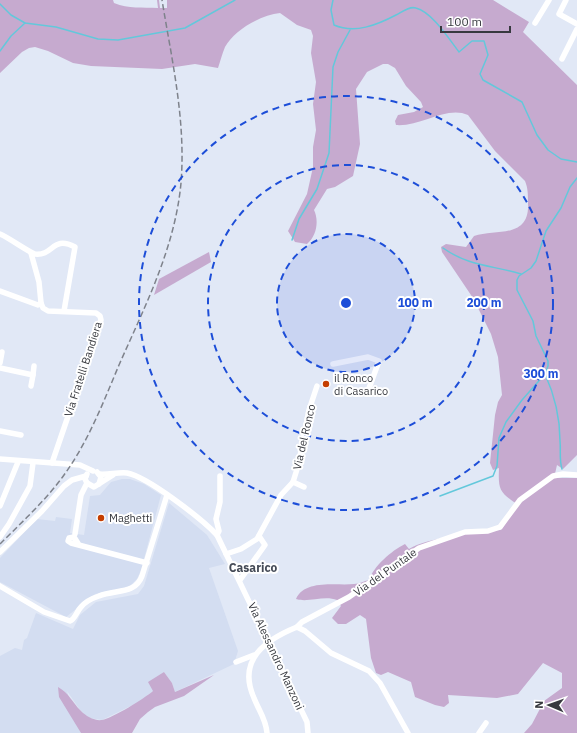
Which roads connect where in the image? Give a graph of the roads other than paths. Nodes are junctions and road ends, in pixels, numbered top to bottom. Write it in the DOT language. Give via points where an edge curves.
graph roads {
  1 [pos="549,0"];
  2 [pos="566,0"];
  3 [pos="535,23"];
  4 [pos="577,24"];
  5 [pos="577,30"];
  6 [pos="562,60"];
  7 [pos="0,234"];
  8 [pos="31,253"];
  9 [pos="0,291"];
  10 [pos="40,304"];
  11 [pos="64,311"];
  12 [pos="2,352"];
  13 [pos="0,363"];
  14 [pos="333,364"];
  15 [pos="34,366"];
  16 [pos="0,368"];
  17 [pos="33,375"];
  18 [pos="31,386"];
  19 [pos="317,386"];
  20 [pos="368,391"];
  21 [pos="0,431"];
  22 [pos="21,435"];
  23 [pos="0,459"];
  24 [pos="18,462"];
  25 [pos="33,463"];
  26 [pos="52,464"];
  27 [pos="74,464"];
  28 [pos="96,473"];
  29 [pos="115,474"];
  30 [pos="577,475"];
  31 [pos="220,476"];
  32 [pos="87,481"];
  33 [pos="293,482"];
  34 [pos="99,484"];
  35 [pos="304,487"];
  36 [pos="167,495"];
  37 [pos="0,506"];
  38 [pos="75,534"];
  39 [pos="217,535"];
  40 [pos="259,536"];
  41 [pos="0,537"];
  42 [pos="79,545"];
  43 [pos="0,552"];
  44 [pos="226,554"];
  45 [pos="147,563"];
  46 [pos="240,580"];
  47 [pos="0,586"];
  48 [pos="297,627"];
  49 [pos="269,640"];
  50 [pos="254,655"];
  51 [pos="236,662"];
  52 [pos="486,724"];
  53 [pos="267,733"];
  54 [pos="308,733"];
  55 [pos="408,733"];
  56 [pos="479,733"];
  1 -- 3 [label="street"];
  2 -- 4 [label="street" via="559,14"];
  5 -- 6 [label="street"];
  7 -- 8 [label="street" via="14,240"];
  8 -- 10 [label="street" via="39,282"];
  8 -- 11 [label="street" via="44,254 60,243 75,248"];
  9 -- 10 [label="street"];
  10 -- 11 [label="street, Via Fratelli Bandiera" via="45,310"];
  11 -- 26 [label="street, Via Fratelli Bandiera" via="96,313 101,320"];
  12 -- 13 [label="street"];
  14 -- 20 [label="street" via="368,357 379,361"];
  15 -- 17 [label="street"];
  16 -- 17 [label="street"];
  17 -- 18 [label="street"];
  19 -- 33 [label="street, Via del Ronco"];
  21 -- 22 [label="street"];
  23 -- 24 [label="street"];
  24 -- 25 [label="street"];
  24 -- 37 [label="street"];
  25 -- 26 [label="street"];
  25 -- 41 [label="street" via="30,486"];
  26 -- 27 [label="street"];
  27 -- 28 [label="street" via="82,465"];
  27 -- 32 [label="street"];
  28 -- 29 [label="street, Via Alessandro Manzoni"];
  28 -- 32 [label="street"];
  28 -- 34 [label="street" via="101,480"];
  29 -- 34 [label="street"];
  29 -- 36 [label="street, Via Alessandro Manzoni" via="132,475"];
  30 -- 48 [label="street, Via del Puntale" via="563,474 547,480 520,500 500,527 465,532 419,548 349,597"];
  31 -- 39 [label="street"];
  32 -- 34 [label="street"];
  32 -- 38 [label="street" via="81,492"];
  32 -- 43 [label="street" via="69,483"];
  33 -- 35 [label="street"];
  33 -- 40 [label="street, Via del Ronco" via="281,495"];
  36 -- 39 [label="street, Via Alessandro Manzoni"];
  36 -- 45 [label="street"];
  39 -- 44 [label="street, Via Alessandro Manzoni"];
  40 -- 44 [label="street, Via del Ronco" via="241,549"];
  40 -- 46 [label="street" via="265,545"];
  42 -- 45 [label="street"];
  44 -- 46 [label="street, Via Alessandro Manzoni"];
  45 -- 47 [label="street" via="140,583 124,591 101,595 90,600 70,621 44,612"];
  46 -- 49 [label="street, Via Alessandro Manzoni"];
  48 -- 49 [label="street, Via del Puntale"];
  48 -- 55 [label="street" via="306,631 331,653 369,671 380,683"];
  49 -- 50 [label="street"];
  49 -- 54 [label="street, Via Alessandro Manzoni" via="308,722"];
  50 -- 51 [label="street"];
  50 -- 53 [label="street" via="248,669 249,684 265,719"];
  52 -- 56 [label="street"];
}
